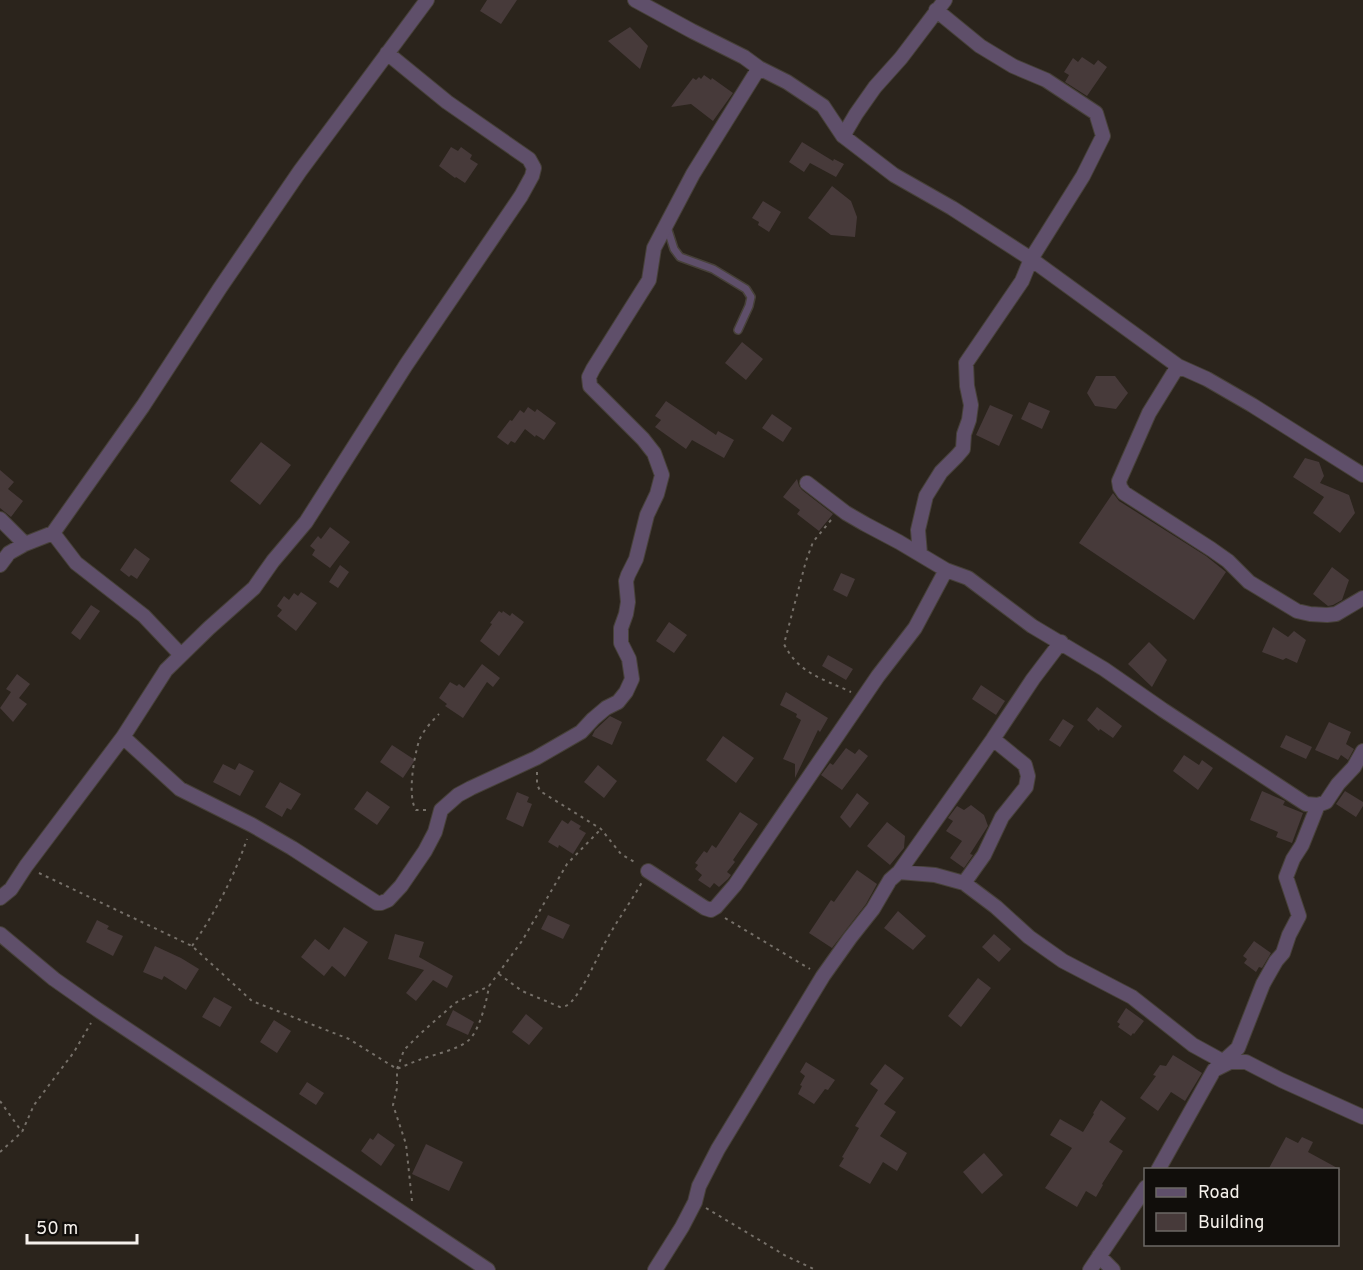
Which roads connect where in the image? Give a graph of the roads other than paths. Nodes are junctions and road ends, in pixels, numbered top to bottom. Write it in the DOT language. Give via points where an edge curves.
graph roads {
  1 [pos="427,0"];
  2 [pos="634,0"];
  3 [pos="940,5"];
  4 [pos="387,53"];
  5 [pos="759,68"];
  6 [pos="843,136"];
  7 [pos="666,224"];
  8 [pos="1031,259"];
  9 [pos="738,330"];
  10 [pos="1178,366"];
  11 [pos="1363,475"];
  12 [pos="807,483"];
  13 [pos="0,519"];
  14 [pos="53,533"];
  15 [pos="25,544"];
  16 [pos="920,555"];
  17 [pos="0,565"];
  18 [pos="946,570"];
  19 [pos="1363,598"];
  20 [pos="1061,642"];
  21 [pos="181,655"];
  22 [pos="123,737"];
  23 [pos="993,739"];
  24 [pos="1363,751"];
  25 [pos="1318,805"];
  26 [pos="648,871"];
  27 [pos="899,873"];
  28 [pos="964,883"];
  29 [pos="0,898"];
  30 [pos="0,934"];
  31 [pos="1219,1066"];
  32 [pos="1363,1117"];
  33 [pos="1159,1168"];
  34 [pos="1144,1190"];
  35 [pos="1099,1256"];
  36 [pos="488,1270"];
  37 [pos="655,1270"];
  38 [pos="1090,1270"];
  39 [pos="1113,1270"];
  1 -- 4 [label="street"];
  2 -- 5 [label="street"];
  3 -- 6 [label="street"];
  3 -- 8 [label="street" via="980,46 1046,80 1096,113 1103,136"];
  4 -- 14 [label="street" via="300,171"];
  4 -- 21 [label="street" via="447,102 529,159 534,168 532,176 306,522 254,588"];
  5 -- 6 [label="street" via="823,106"];
  5 -- 7 [label="street"];
  6 -- 8 [label="street" via="894,176"];
  7 -- 9 [label="lane" via="680,257 712,269 746,289 751,297"];
  7 -- 22 [label="street" via="654,248 649,280 589,377 590,386 654,453 662,475 626,581 628,602 621,644 629,659 632,679 618,702 592,719 581,732 458,795 441,810 435,832 401,886 381,903 252,825 180,789"];
  8 -- 10 [label="street"];
  8 -- 16 [label="street" via="1022,281 966,363 971,405 963,449 941,472 926,496 918,530"];
  10 -- 11 [label="street" via="1252,405"];
  10 -- 19 [label="street" via="1149,413 1119,481 1124,493 1228,561 1249,582 1297,611 1336,614"];
  12 -- 16 [label="street" via="865,524"];
  13 -- 15 [label="street"];
  14 -- 15 [label="street"];
  14 -- 21 [label="street" via="76,563 144,616"];
  15 -- 17 [label="street" via="9,553"];
  16 -- 18 [label="street"];
  18 -- 20 [label="street" via="968,578 1032,626"];
  18 -- 26 [label="street" via="915,628 716,907 705,908"];
  20 -- 23 [label="street"];
  20 -- 25 [label="street" via="1306,804"];
  21 -- 22 [label="street" via="166,670"];
  22 -- 29 [label="street" via="11,890"];
  23 -- 27 [label="street"];
  23 -- 28 [label="street" via="1025,765 1026,787 1002,817 984,855"];
  24 -- 25 [label="street" via="1326,802"];
  25 -- 31 [label="street" via="1286,877 1299,916 1283,953 1263,984 1238,1048"];
  27 -- 28 [label="street" via="935,875"];
  27 -- 37 [label="street" via="823,976 718,1149 682,1227"];
  28 -- 31 [label="street" via="1029,937 1064,961 1132,997"];
  30 -- 36 [label="street" via="98,1010"];
  31 -- 32 [label="street" via="1246,1062"];
  31 -- 33 [label="street"];
  34 -- 35 [label="street"];
  35 -- 38 [label="street"];
  35 -- 39 [label="street"];
}
